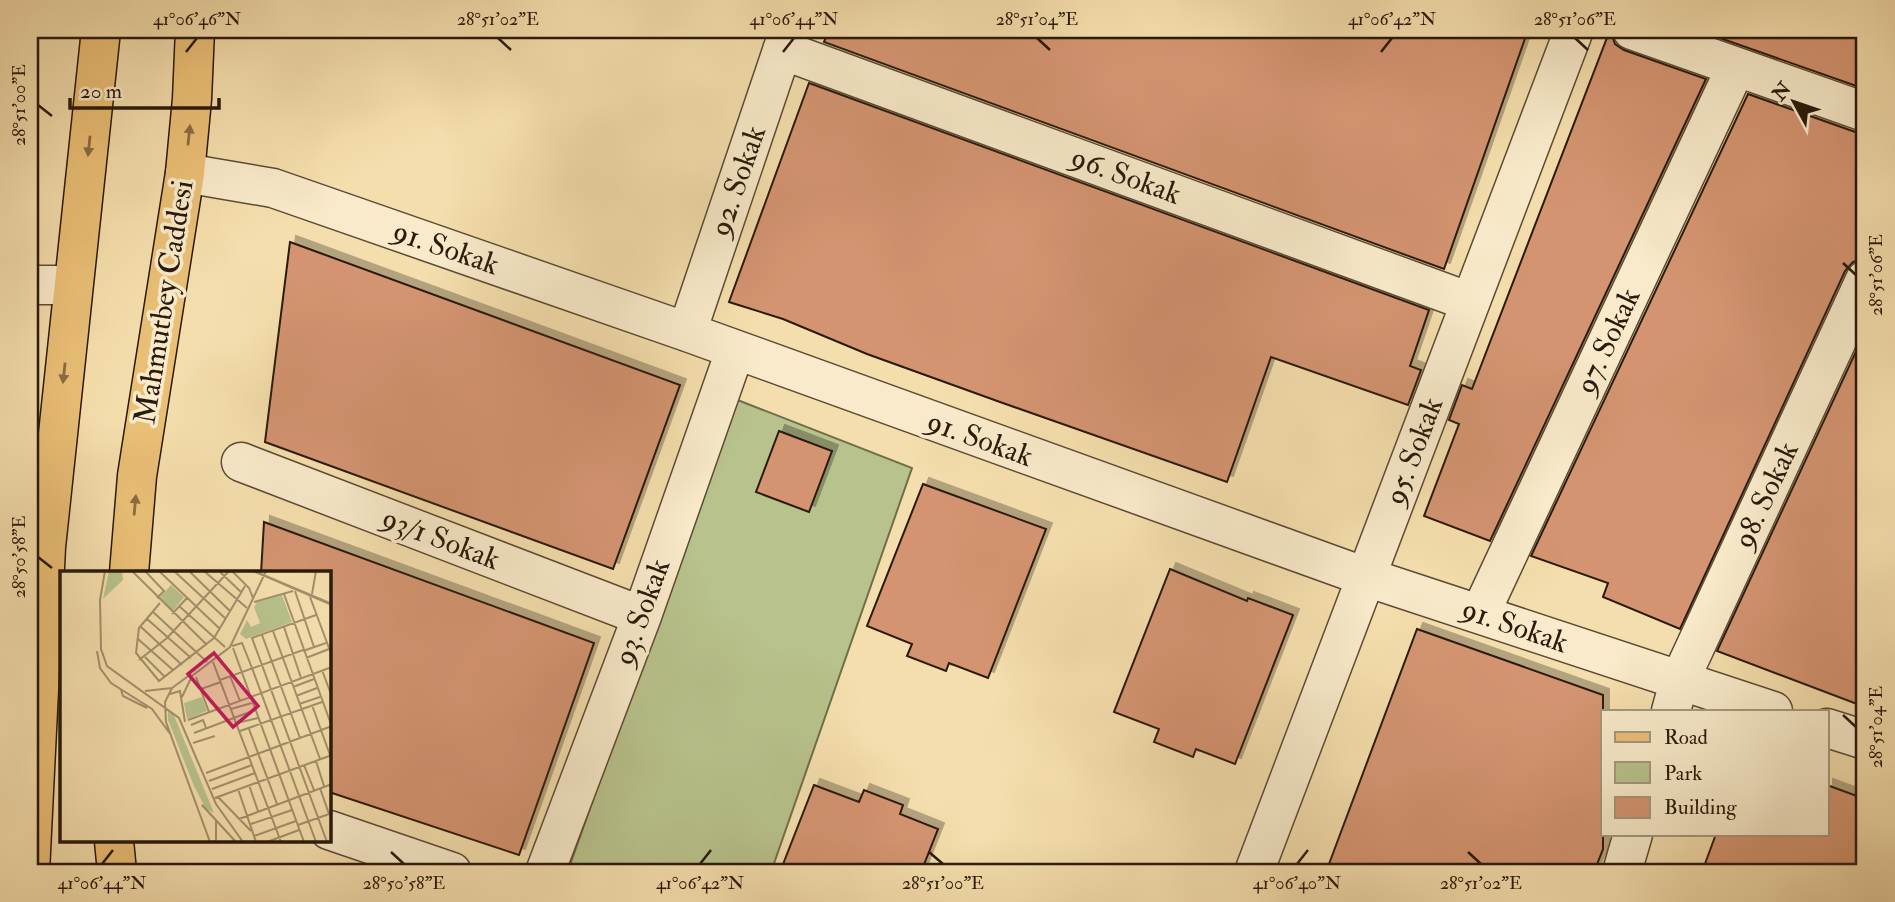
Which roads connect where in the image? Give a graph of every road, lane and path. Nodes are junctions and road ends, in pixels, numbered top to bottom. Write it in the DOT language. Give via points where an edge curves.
graph roads {
  1 [pos="101,30"];
  2 [pos="195,30"];
  3 [pos="1574,30"];
  4 [pos="1632,30"];
  5 [pos="785,40"];
  6 [pos="1736,67"];
  7 [pos="1865,111"];
  8 [pos="185,173"];
  9 [pos="1865,280"];
  10 [pos="30,285"];
  11 [pos="73,285"];
  12 [pos="1470,302"];
  13 [pos="687,332"];
  14 [pos="735,351"];
  15 [pos="241,462"];
  16 [pos="129,571"];
  17 [pos="1366,577"];
  18 [pos="1480,614"];
  19 [pos="642,616"];
  20 [pos="1675,697"];
  21 [pos="1766,710"];
  22 [pos="1828,728"];
  23 [pos="1865,740"];
  24 [pos="331,831"];
  25 [pos="1632,836"];
  26 [pos="114,842"];
  27 [pos="30,872"];
  28 [pos="117,872"];
  29 [pos="452,872"];
  30 [pos="545,872"];
  31 [pos="1254,872"];
  32 [pos="1622,872"];
  1 -- 11 [label="main road, one-way"];
  8 -- 2 [label="main road, Mahmutbey Caddesi, one-way"];
  3 -- 12 [label="street, 95. Sokak"];
  4 -- 6 [label="street"];
  5 -- 12 [label="street, 96. Sokak"];
  5 -- 13 [label="street, 92. Sokak"];
  6 -- 7 [label="street"];
  6 -- 18 [label="street, 97. Sokak"];
  8 -- 13 [label="street, 91. Sokak" via="273,188"];
  16 -- 8 [label="main road, Mahmutbey Caddesi, one-way" via="137,476"];
  9 -- 20 [label="street, 98. Sokak"];
  10 -- 11 [label="street"];
  11 -- 27 [label="main road, one-way" via="46,547"];
  12 -- 17 [label="street, 95. Sokak"];
  13 -- 14 [label="street, 91. Sokak"];
  14 -- 17 [label="street, 91. Sokak"];
  14 -- 19 [label="street, 93. Sokak"];
  15 -- 19 [label="street, 93/1 Sokak"];
  17 -- 18 [label="street, 91. Sokak"];
  17 -- 31 [label="street, 95. Sokak"];
  18 -- 20 [label="street, 91. Sokak"];
  19 -- 30 [label="street, 93. Sokak"];
  20 -- 21 [label="street, 91. Sokak"];
  22 -- 23 [label="street"];
  24 -- 29 [label="street"];
  25 -- 32 [label="street"];
  26 -- 28 [label="main road"];
}
